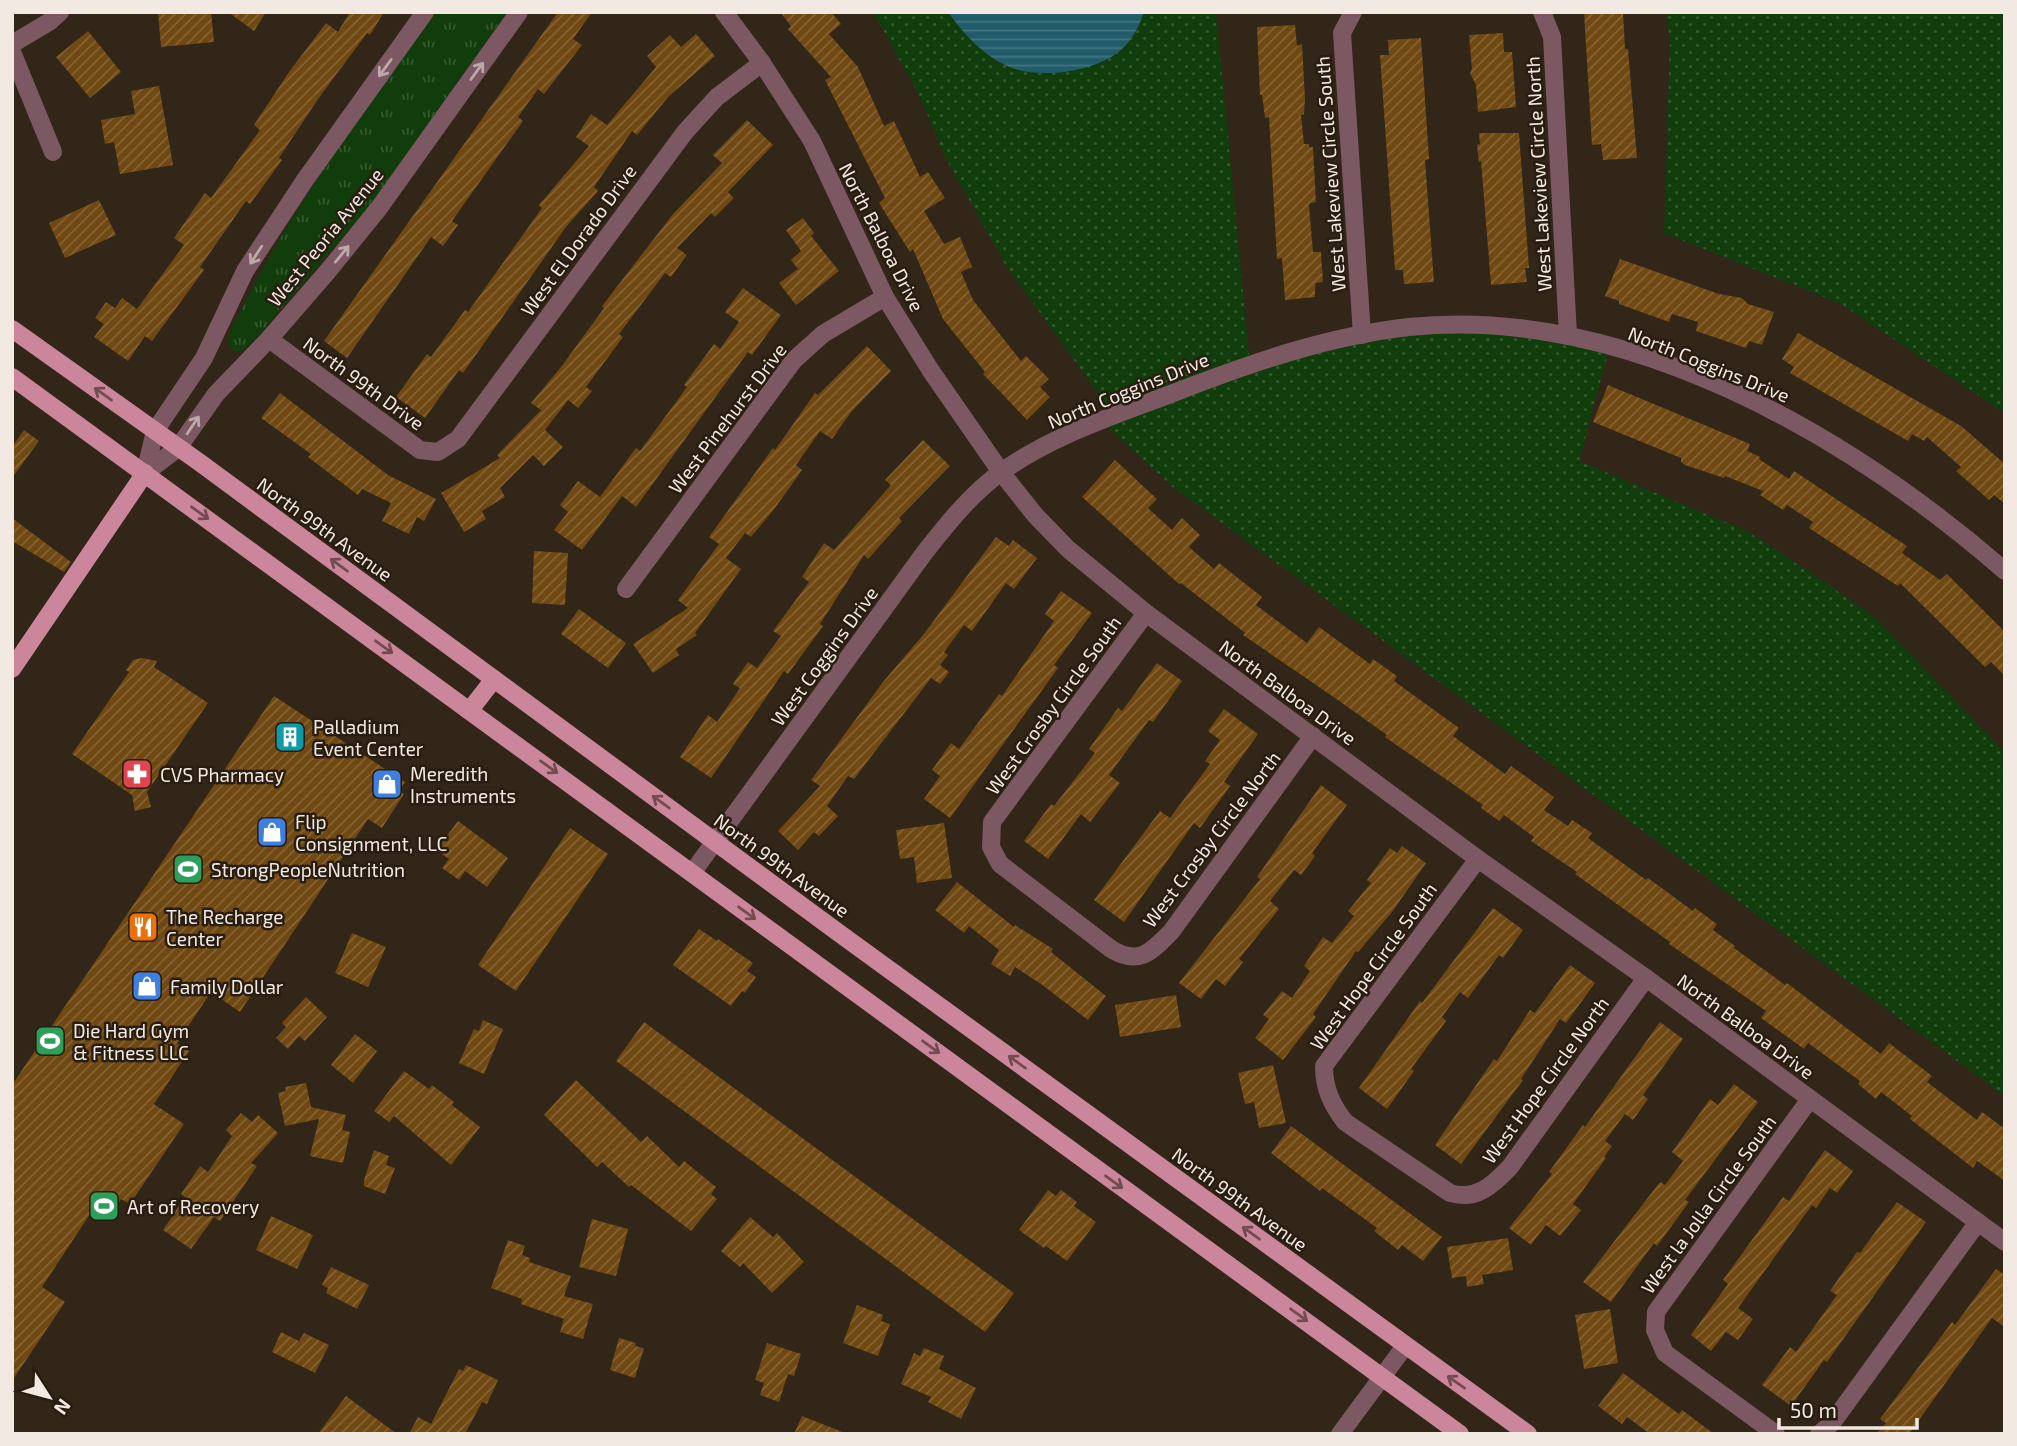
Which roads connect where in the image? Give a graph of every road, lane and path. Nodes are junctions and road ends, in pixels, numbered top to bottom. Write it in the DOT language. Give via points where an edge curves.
graph roads {
  1 [pos="60,12"];
  2 [pos="425,12"];
  3 [pos="519,12"];
  4 [pos="724,12"];
  5 [pos="1542,12"];
  6 [pos="1353,13"];
  7 [pos="12,44"];
  8 [pos="12,52"];
  9 [pos="762,63"];
  10 [pos="53,152"];
  11 [pos="885,297"];
  12 [pos="12,329"];
  13 [pos="1362,335"];
  14 [pos="1568,335"];
  15 [pos="269,339"];
  16 [pos="12,377"];
  17 [pos="155,431"];
  18 [pos="178,448"];
  19 [pos="438,452"];
  20 [pos="145,472"];
  21 [pos="1001,472"];
  22 [pos="2005,572"];
  23 [pos="626,589"];
  24 [pos="1146,613"];
  25 [pos="12,669"];
  26 [pos="494,679"];
  27 [pos="470,710"];
  28 [pos="1313,736"];
  29 [pos="716,842"];
  30 [pos="1478,859"];
  31 [pos="692,873"];
  32 [pos="1064,914"];
  33 [pos="1646,978"];
  34 [pos="1810,1099"];
  35 [pos="1396,1158"];
  36 [pos="1978,1222"];
  37 [pos="2005,1242"];
  38 [pos="1405,1346"];
  39 [pos="1383,1376"];
  40 [pos="1340,1434"];
  41 [pos="1460,1434"];
  42 [pos="1528,1434"];
  43 [pos="1776,1434"];
  44 [pos="1819,1434"];
  1 -- 7 [label="street"];
  2 -- 17 [label="street, West Peoria Avenue, one-way" via="245,271 204,358"];
  15 -- 3 [label="street, West Peoria Avenue, one-way" via="379,208"];
  4 -- 9 [label="street, North Balboa Drive"];
  5 -- 14 [label="street, West Lakeview Circle North" via="1552,37"];
  6 -- 13 [label="street, West Lakeview Circle South" via="1342,33"];
  8 -- 10 [label="street"];
  9 -- 11 [label="street, North Balboa Drive" via="812,141"];
  9 -- 19 [label="street, West El Dorado Drive" via="717,97 685,132 458,439"];
  11 -- 21 [label="street, North Balboa Drive"];
  11 -- 23 [label="street, West Pinehurst Drive" via="823,334 794,360"];
  17 -- 12 [label="main road, North 99th Avenue, one-way"];
  13 -- 14 [label="street, North Coggins Drive" via="1458,326"];
  13 -- 21 [label="street, North Coggins Drive" via="1308,347 1203,382 1069,434"];
  14 -- 22 [label="street, North Coggins Drive" via="1660,362 1789,419 1880,475"];
  18 -- 15 [label="street, West Peoria Avenue, one-way" via="216,394"];
  15 -- 19 [label="street, North 99th Drive" via="420,450"];
  16 -- 20 [label="main road"];
  17 -- 18 [label="main road, North 99th Avenue"];
  17 -- 20 [label="street, West Peoria Avenue"];
  18 -- 20 [label="street, West Peoria Avenue"];
  26 -- 18 [label="main road, North 99th Avenue, one-way"];
  20 -- 25 [label="main road, West Peoria Avenue"];
  20 -- 27 [label="main road, one-way"];
  21 -- 24 [label="street, North Balboa Drive" via="1068,549"];
  21 -- 29 [label="street, West Coggins Drive" via="957,512 925,552"];
  24 -- 28 [label="street, North Balboa Drive"];
  24 -- 32 [label="street, West Crosby Circle South" via="992,822 991,848 1000,864"];
  26 -- 27 [label="main road"];
  29 -- 26 [label="main road, North 99th Avenue, one-way"];
  27 -- 31 [label="main road, one-way"];
  28 -- 30 [label="street, North Balboa Drive"];
  28 -- 32 [label="street, West Crosby Circle North" via="1171,932 1148,954 1124,957"];
  29 -- 31 [label="street, West Coggins Drive"];
  38 -- 29 [label="main road, North 99th Avenue, one-way"];
  30 -- 33 [label="street, North Balboa Drive"];
  30 -- 35 [label="street, West Hope Circle South" via="1324,1066 1324,1082 1333,1106 1345,1122"];
  31 -- 39 [label="main road, one-way"];
  33 -- 34 [label="street, North Balboa Drive"];
  33 -- 35 [label="street, West Hope Circle North" via="1494,1184 1463,1197"];
  34 -- 36 [label="street, North Balboa Drive"];
  34 -- 43 [label="street, West la Jolla Circle South" via="1656,1312 1655,1330 1665,1353"];
  36 -- 37 [label="street, North Balboa Drive"];
  36 -- 44 [label="street" via="1832,1423"];
  38 -- 39 [label="street"];
  42 -- 38 [label="main road, North 99th Avenue, one-way"];
  39 -- 40 [label="street"];
  39 -- 41 [label="main road"];
}
